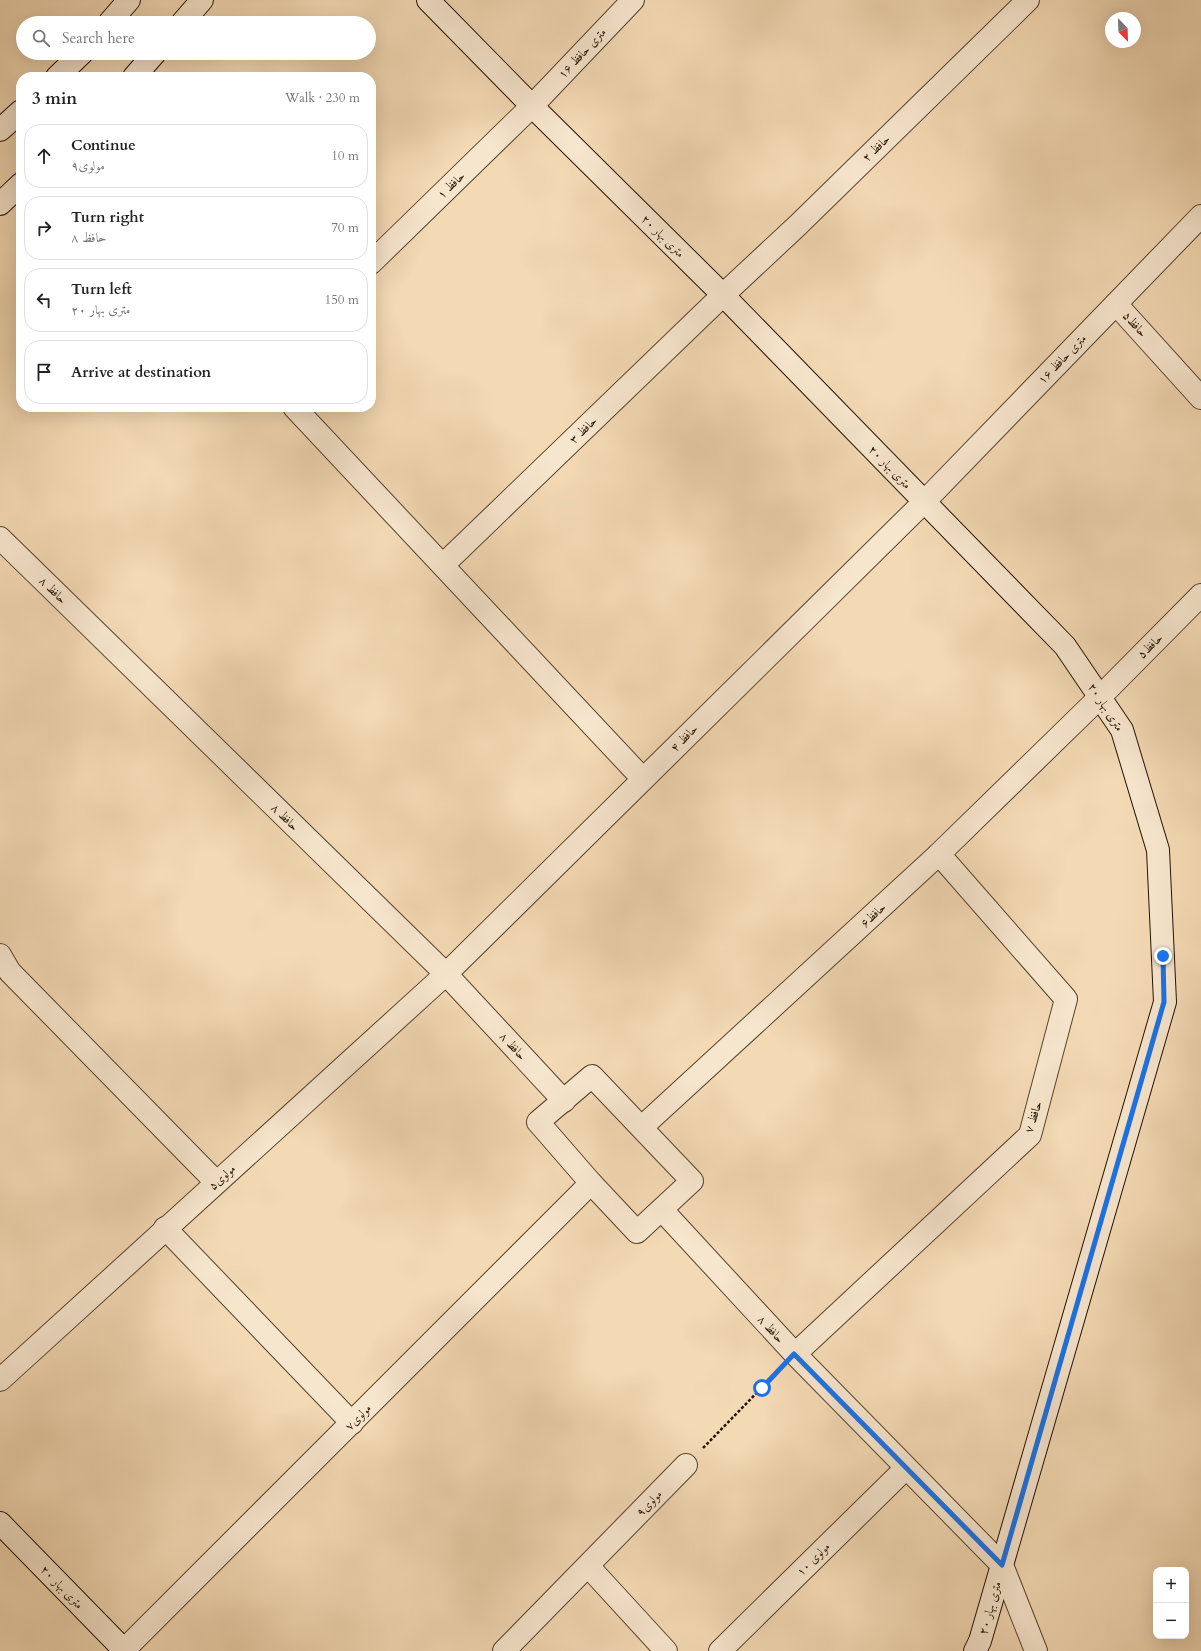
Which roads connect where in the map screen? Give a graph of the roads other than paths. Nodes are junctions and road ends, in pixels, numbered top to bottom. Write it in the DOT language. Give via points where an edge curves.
graph roads {
  1 [pos="129,0"];
  2 [pos="202,0"];
  3 [pos="428,0"];
  4 [pos="632,0"];
  5 [pos="1028,0"];
  6 [pos="115,16"];
  7 [pos="188,16"];
  8 [pos="75,60"];
  9 [pos="149,60"];
  10 [pos="62,72"];
  11 [pos="138,72"];
  12 [pos="532,106"];
  13 [pos="16,116"];
  14 [pos="0,130"];
  15 [pos="16,188"];
  16 [pos="1,202"];
  17 [pos="1201,216"];
  18 [pos="376,258"];
  19 [pos="722,295"];
  20 [pos="1116,304"];
  21 [pos="1201,398"];
  22 [pos="299,412"];
  23 [pos="924,502"];
  24 [pos="0,538"];
  25 [pos="443,565"];
  26 [pos="1201,595"];
  27 [pos="1100,697"];
  28 [pos="643,779"];
  29 [pos="939,854"];
  30 [pos="3,970"];
  31 [pos="446,974"];
  32 [pos="564,1101"];
  33 [pos="642,1127"];
  34 [pos="216,1182"];
  35 [pos="591,1183"];
  36 [pos="662,1210"];
  37 [pos="166,1228"];
  38 [pos="794,1354"];
  39 [pos="0,1380"];
  40 [pos="352,1423"];
  41 [pos="686,1465"];
  42 [pos="906,1468"];
  43 [pos="0,1522"];
  44 [pos="1002,1565"];
  45 [pos="588,1566"];
  46 [pos="124,1651"];
  47 [pos="504,1651"];
  48 [pos="666,1651"];
  49 [pos="720,1651"];
  50 [pos="975,1651"];
  51 [pos="1036,1651"];
  1 -- 6 [label="street"];
  2 -- 7 [label="street"];
  3 -- 12 [label="street, ۲۰ متری بهار"];
  4 -- 12 [label="street, ۱۶ متری حافظ"];
  5 -- 19 [label="street, حافظ ۲" via="798,225"];
  8 -- 10 [label="street"];
  9 -- 11 [label="street"];
  12 -- 18 [label="street, حافظ ۱"];
  12 -- 19 [label="street, ۲۰ متری بهار"];
  13 -- 14 [label="street"];
  15 -- 16 [label="street"];
  17 -- 20 [label="street, ۱۶ متری حافظ"];
  19 -- 23 [label="street, ۲۰ متری بهار"];
  19 -- 25 [label="street, حافظ ۳"];
  20 -- 21 [label="street, حافظ۵"];
  20 -- 23 [label="street, ۱۶ متری حافظ"];
  22 -- 25 [label="street"];
  23 -- 27 [label="street, ۲۰ متری بهار" via="1065,646"];
  23 -- 28 [label="street, حافظ ۴"];
  24 -- 31 [label="street, حافظ ۸"];
  25 -- 28 [label="street"];
  26 -- 27 [label="street, حافظ۵"];
  27 -- 29 [label="street, حافظ۶"];
  27 -- 44 [label="street, ۲۰ متری بهار" via="1122,730 1158,850 1164,1002"];
  28 -- 31 [label="street, حافظ ۴"];
  29 -- 33 [label="street, حافظ۶"];
  29 -- 38 [label="street, حافظ ۷" via="1066,999 1030,1135"];
  30 -- 34 [label="street"];
  31 -- 32 [label="street, حافظ ۸"];
  31 -- 34 [label="street, مولوی۵"];
  32 -- 33 [label="street" via="592,1076"];
  32 -- 35 [label="street" via="538,1122"];
  33 -- 36 [label="street" via="692,1181"];
  34 -- 37 [label="street, مولوی۵"];
  35 -- 36 [label="street" via="638,1232"];
  35 -- 40 [label="street, مولوی۷"];
  36 -- 38 [label="street, حافظ ۸"];
  37 -- 39 [label="street, مولوی۵"];
  37 -- 40 [label="street"];
  38 -- 42 [label="street, حافظ ۸"];
  40 -- 46 [label="street, مولوی۷"];
  41 -- 45 [label="street, مولوی۹"];
  42 -- 44 [label="street, حافظ ۸"];
  42 -- 49 [label="street, مولوی ۱۰"];
  43 -- 46 [label="street, ۲۰ متری بهار"];
  44 -- 50 [label="street, ۲۰ متری بهار"];
  44 -- 51 [label="street"];
  45 -- 47 [label="street, مولوی۹"];
  45 -- 48 [label="street"];
}
